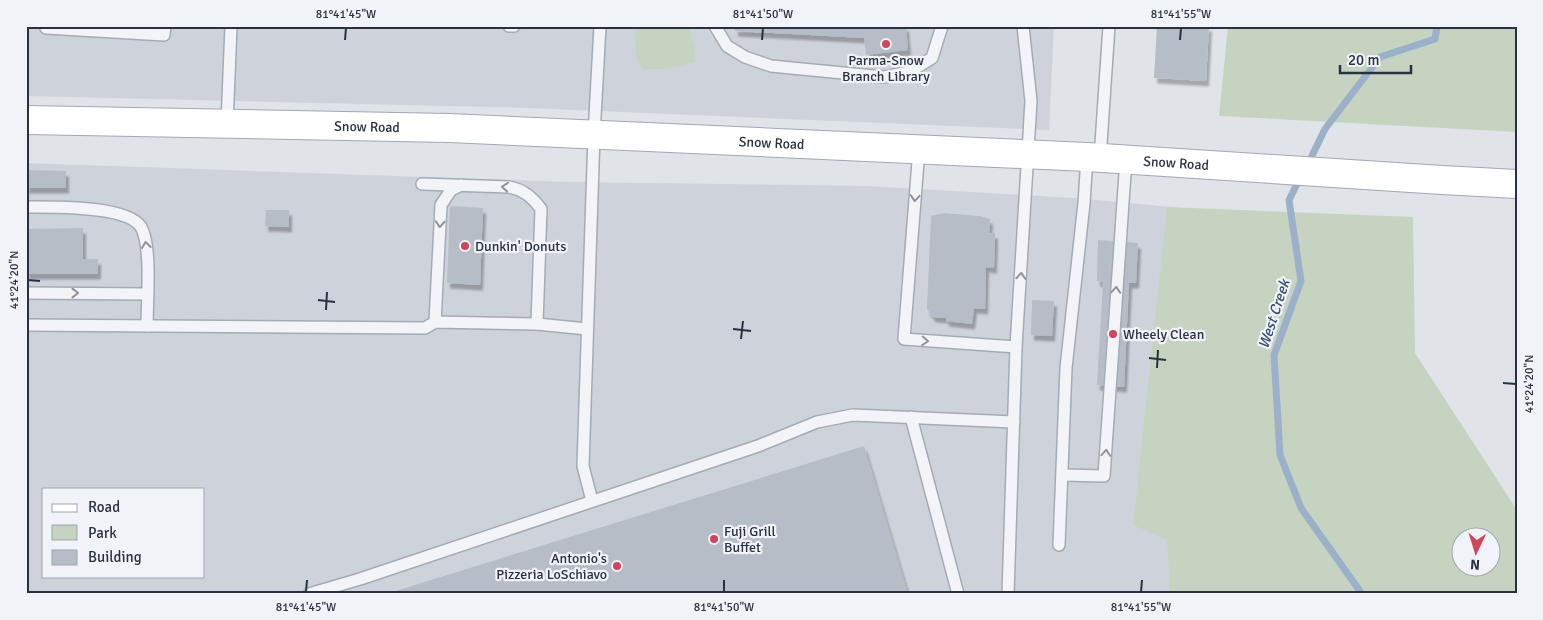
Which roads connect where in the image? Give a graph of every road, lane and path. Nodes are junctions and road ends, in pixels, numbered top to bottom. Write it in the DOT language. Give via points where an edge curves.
graph roads {
  1 [pos="165,26"];
  2 [pos="231,26"];
  3 [pos="509,26"];
  4 [pos="514,26"];
  5 [pos="600,26"];
  6 [pos="714,26"];
  7 [pos="942,26"];
  8 [pos="1023,26"];
  9 [pos="1108,26"];
  10 [pos="46,27"];
  11 [pos="146,30"];
  12 [pos="26,120"];
  13 [pos="227,124"];
  14 [pos="594,135"];
  15 [pos="919,149"];
  16 [pos="1029,154"];
  17 [pos="1104,158"];
  18 [pos="422,184"];
  19 [pos="1517,184"];
  20 [pos="461,185"];
  21 [pos="26,207"];
  22 [pos="26,293"];
  23 [pos="147,294"];
  24 [pos="435,322"];
  25 [pos="537,324"];
  26 [pos="26,325"];
  27 [pos="147,326"];
  28 [pos="587,329"];
  29 [pos="1016,347"];
  30 [pos="911,417"];
  31 [pos="1014,422"];
  32 [pos="1062,475"];
  33 [pos="592,501"];
  34 [pos="1059,545"];
  35 [pos="309,594"];
  36 [pos="958,594"];
  37 [pos="1008,594"];
  1 -- 11 [label="lane" via="164,35"];
  2 -- 13 [label="lane"];
  3 -- 4 [label="lane"];
  5 -- 14 [label="lane"];
  6 -- 7 [label="lane" via="727,46 745,57 771,66 884,77 909,72 932,58"];
  8 -- 16 [label="lane" via="1031,101"];
  9 -- 17 [label="lane"];
  10 -- 11 [label="lane"];
  12 -- 13 [label="main road, Snow Road"];
  13 -- 14 [label="main road, Snow Road" via="448,128"];
  14 -- 15 [label="main road, Snow Road"];
  14 -- 28 [label="lane"];
  15 -- 16 [label="main road, Snow Road"];
  15 -- 29 [label="lane, one-way" via="904,339"];
  16 -- 17 [label="main road, Snow Road"];
  29 -- 16 [label="lane, one-way"];
  17 -- 19 [label="main road, Snow Road"];
  17 -- 32 [label="lane" via="1084,203 1066,368"];
  32 -- 17 [label="lane, one-way" via="1104,476"];
  18 -- 20 [label="lane"];
  20 -- 24 [label="lane, one-way" via="450,190 441,205"];
  25 -- 20 [label="lane, one-way" via="541,209 520,189"];
  23 -- 21 [label="lane, one-way" via="146,239 140,225 125,216 98,210 68,206"];
  22 -- 23 [label="lane, one-way"];
  23 -- 27 [label="lane"];
  24 -- 25 [label="lane"];
  24 -- 27 [label="lane" via="425,328"];
  25 -- 28 [label="lane"];
  26 -- 27 [label="lane"];
  28 -- 33 [label="lane" via="583,466"];
  29 -- 31 [label="lane"];
  30 -- 31 [label="lane"];
  30 -- 33 [label="lane" via="854,415 817,422 758,446"];
  30 -- 36 [label="lane"];
  31 -- 37 [label="lane"];
  32 -- 34 [label="lane"];
  33 -- 35 [label="lane"];
}
